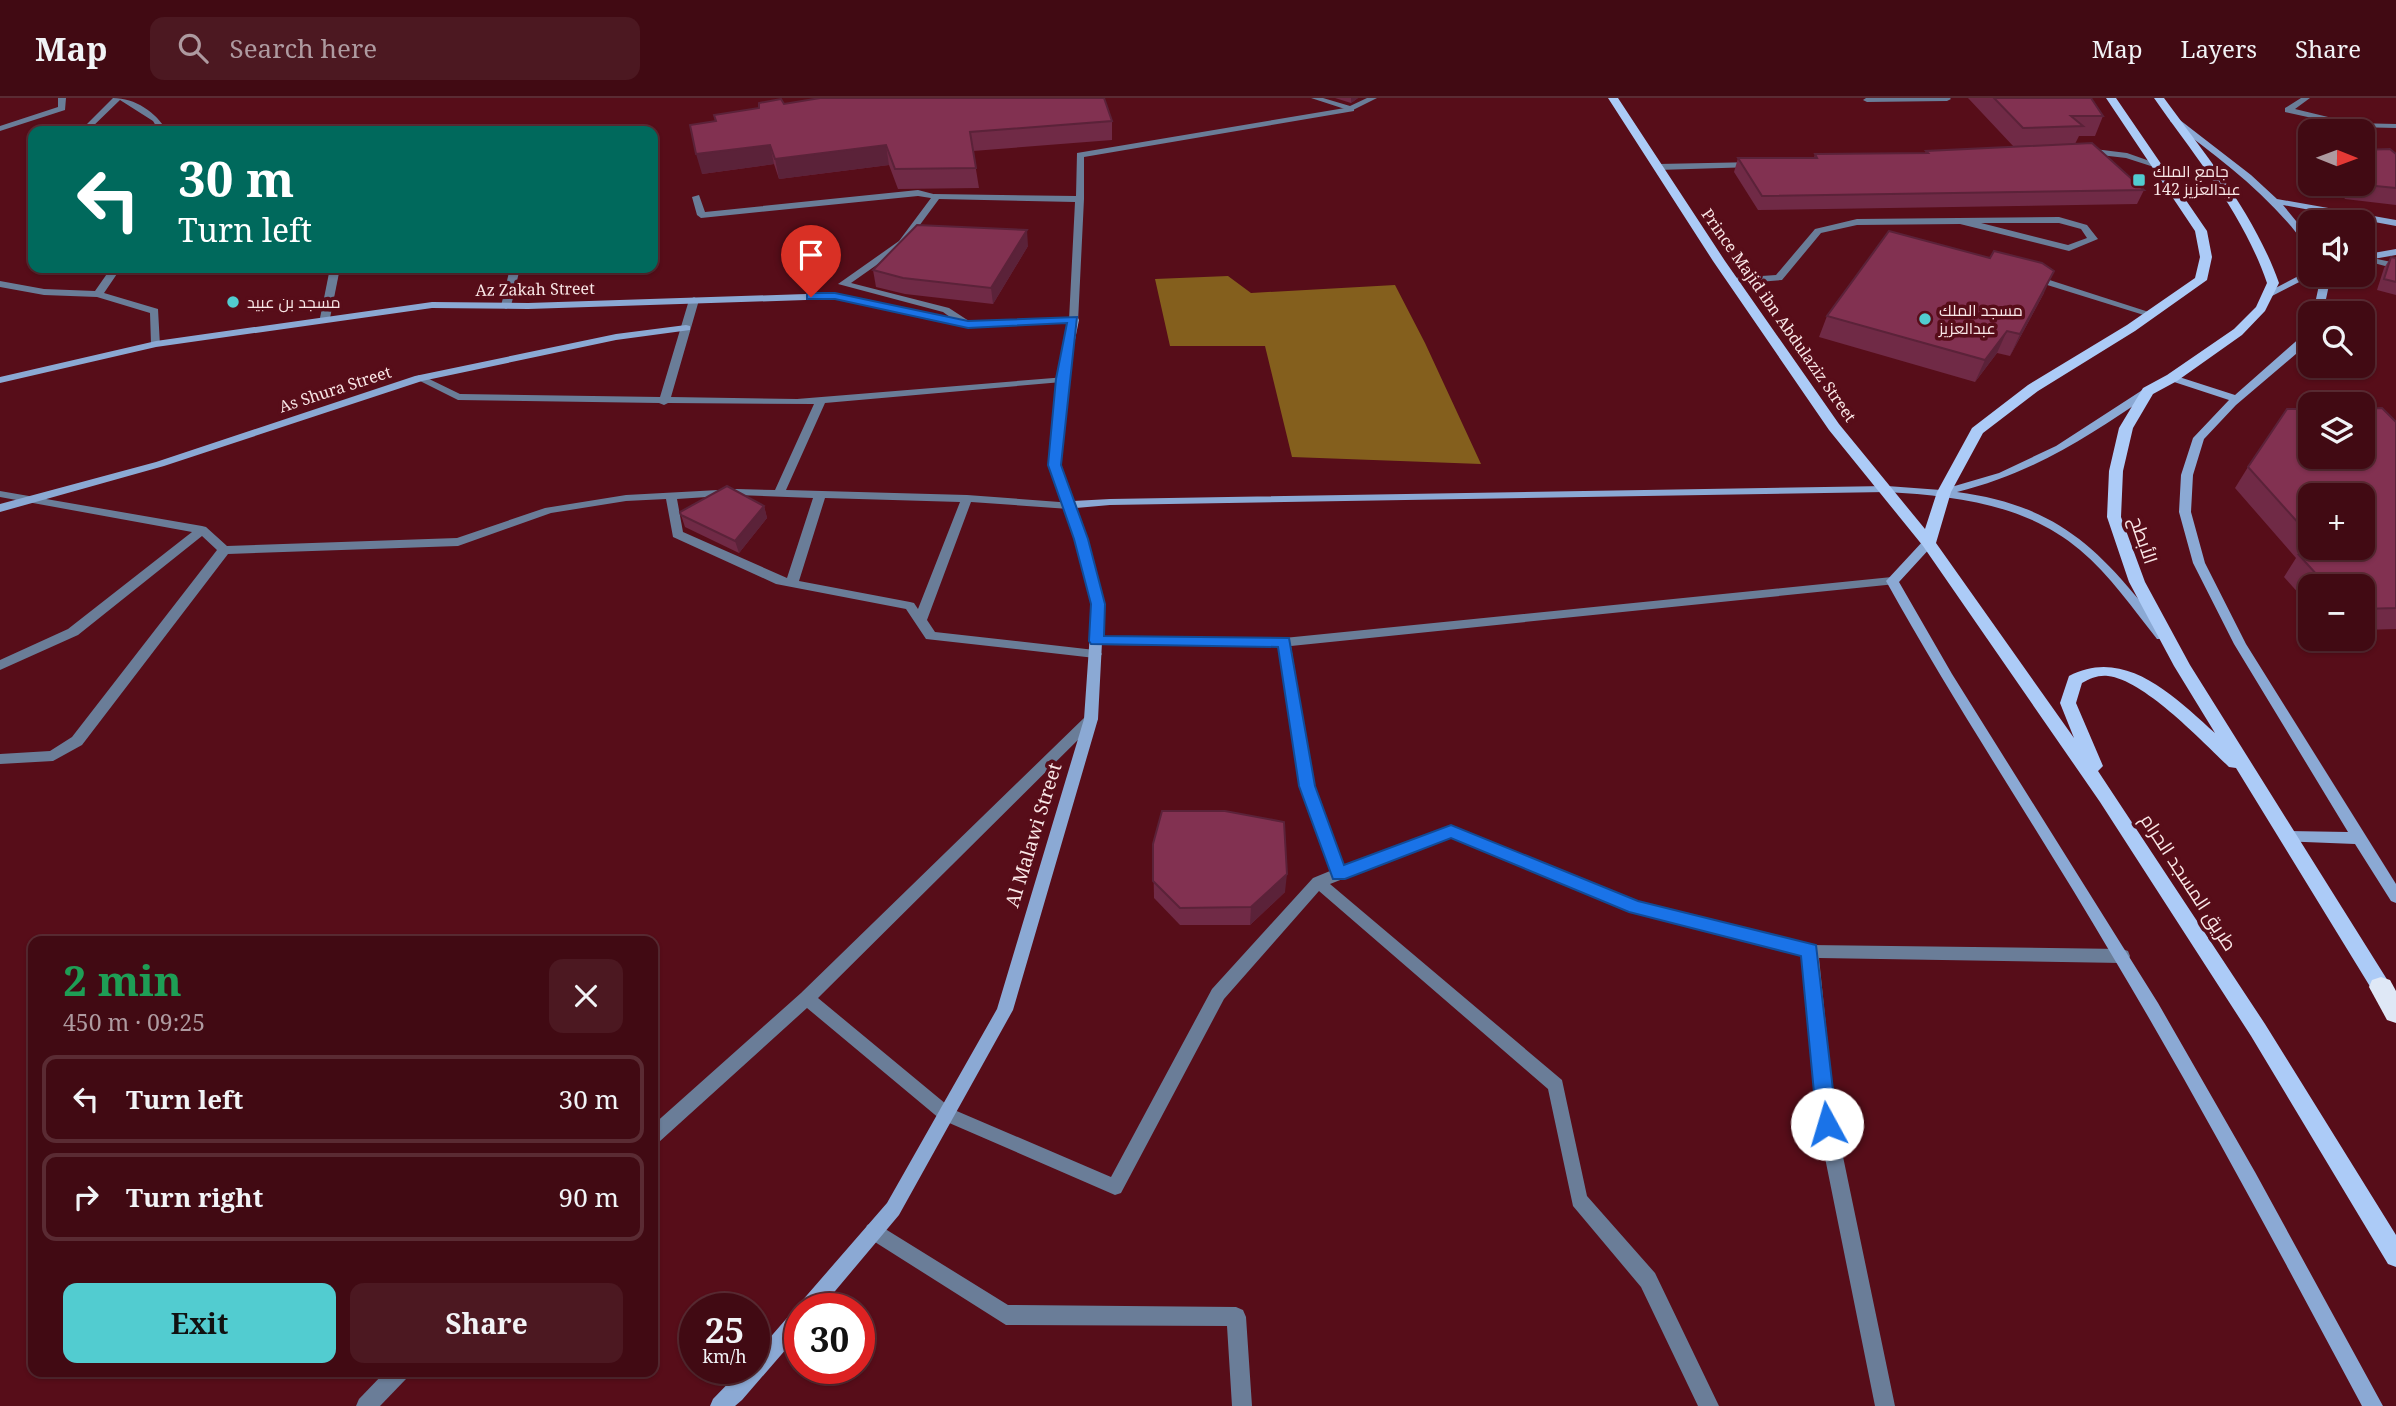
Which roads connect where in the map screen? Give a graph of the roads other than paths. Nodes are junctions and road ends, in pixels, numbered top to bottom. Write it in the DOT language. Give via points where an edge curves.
graph roads {
  1 [pos="62,98"];
  2 [pos="119,98"];
  3 [pos="1315,98"];
  4 [pos="1384,98"];
  5 [pos="1613,98"];
  6 [pos="2111,98"];
  7 [pos="2159,98"];
  8 [pos="2306,98"];
  9 [pos="1372,99"];
  10 [pos="1905,99"];
  11 [pos="1948,99"];
  12 [pos="1867,100"];
  13 [pos="1350,108"];
  14 [pos="2174,119"];
  15 [pos="89,126"];
  16 [pos="160,126"];
  17 [pos="2396,126"];
  18 [pos="0,129"];
  19 [pos="2078,152"];
  20 [pos="1766,163"];
  21 [pos="2157,165"];
  22 [pos="1658,167"];
  23 [pos="696,197"];
  24 [pos="937,197"];
  25 [pos="1080,199"];
  26 [pos="2275,201"];
  27 [pos="1960,221"];
  28 [pos="1857,222"];
  29 [pos="2396,223"];
  30 [pos="2298,228"];
  31 [pos="1897,234"];
  32 [pos="2396,252"];
  33 [pos="2375,256"];
  34 [pos="2375,261"];
  35 [pos="2396,266"];
  36 [pos="2017,272"];
  37 [pos="113,273"];
  38 [pos="334,273"];
  39 [pos="514,273"];
  40 [pos="2298,279"];
  41 [pos="1733,281"];
  42 [pos="0,284"];
  43 [pos="99,294"];
  44 [pos="2267,295"];
  45 [pos="694,300"];
  46 [pos="506,306"];
  47 [pos="2150,314"];
  48 [pos="325,318"];
  49 [pos="1073,320"];
  50 [pos="968,325"];
  51 [pos="686,328"];
  52 [pos="156,344"];
  53 [pos="2298,347"];
  54 [pos="419,378"];
  55 [pos="2172,378"];
  56 [pos="1062,379"];
  57 [pos="0,380"];
  58 [pos="2148,391"];
  59 [pos="2237,399"];
  60 [pos="821,400"];
  61 [pos="664,402"];
  62 [pos="1887,489"];
  63 [pos="1944,492"];
  64 [pos="779,493"];
  65 [pos="0,494"];
  66 [pos="820,494"];
  67 [pos="671,495"];
  68 [pos="967,498"];
  69 [pos="25,500"];
  70 [pos="1069,505"];
  71 [pos="0,508"];
  72 [pos="202,530"];
  73 [pos="1928,543"];
  74 [pos="224,550"];
  75 [pos="1892,582"];
  76 [pos="792,583"];
  77 [pos="920,621"];
  78 [pos="1284,642"];
  79 [pos="1096,647"];
  80 [pos="2174,651"];
  81 [pos="0,666"];
  82 [pos="1091,719"];
  83 [pos="0,759"];
  84 [pos="2251,777"];
  85 [pos="2106,797"];
  86 [pos="2288,837"];
  87 [pos="2359,838"];
  88 [pos="1339,874"];
  89 [pos="1318,883"];
  90 [pos="2396,897"];
  91 [pos="1810,951"];
  92 [pos="2122,956"];
  93 [pos="2381,987"];
  94 [pos="807,998"];
  95 [pos="2396,1013"];
  96 [pos="946,1114"];
  97 [pos="658,1132"];
  98 [pos="874,1231"];
  99 [pos="2396,1256"];
  100 [pos="822,1293"];
  101 [pos="784,1336"];
  102 [pos="394,1377"];
  103 [pos="366,1406"];
  104 [pos="720,1406"];
  105 [pos="1242,1406"];
  106 [pos="1709,1406"];
  107 [pos="1885,1406"];
  108 [pos="2373,1406"];
  1 -- 18 [label="street" via="62,108"];
  2 -- 15 [label="street"];
  2 -- 16 [label="street"];
  3 -- 13 [label="street"];
  4 -- 9 [label="street"];
  5 -- 22 [label="main road, Prince Majid ibn Abdulaziz Street"];
  6 -- 21 [label="main road"];
  7 -- 14 [label="main road"];
  8 -- 17 [label="street" via="2288,110 2353,125"];
  9 -- 13 [label="street"];
  10 -- 11 [label="street"];
  10 -- 12 [label="street"];
  13 -- 25 [label="street" via="1080,155"];
  14 -- 26 [label="street"];
  14 -- 44 [label="main road" via="2266,258 2273,283"];
  19 -- 21 [label="street" via="2114,153"];
  20 -- 22 [label="street"];
  21 -- 47 [label="main road" via="2201,230 2206,257 2201,280"];
  22 -- 41 [label="main road, Prince Majid ibn Abdulaziz Street"];
  23 -- 24 [label="street" via="701,215 918,193"];
  24 -- 25 [label="street"];
  24 -- 50 [label="street" via="902,243 843,284 946,310"];
  25 -- 49 [label="street"];
  26 -- 29 [label="street"];
  26 -- 30 [label="street"];
  27 -- 27 [label="street" via="2069,248 2093,239 2084,227 2059,220"];
  27 -- 28 [label="street"];
  28 -- 31 [label="street"];
  28 -- 41 [label="street" via="1818,231 1779,278"];
  32 -- 33 [label="street"];
  34 -- 35 [label="street"];
  36 -- 47 [label="street"];
  37 -- 43 [label="street"];
  38 -- 48 [label="street"];
  39 -- 46 [label="street"];
  40 -- 44 [label="street"];
  41 -- 62 [label="main road, Prince Majid ibn Abdulaziz Street" via="1834,427"];
  42 -- 43 [label="street" via="44,292"];
  43 -- 52 [label="street" via="155,311"];
  44 -- 55 [label="main road" via="2238,332"];
  45 -- 46 [label="street, Az Zakah Street"];
  45 -- 50 [label="street, Az Zakah Street" via="835,296"];
  45 -- 51 [label="street"];
  46 -- 48 [label="street, Az Zakah Street" via="432,305"];
  47 -- 63 [label="main road" via="2033,388 1977,430"];
  48 -- 52 [label="street, Az Zakah Street"];
  49 -- 50 [label="street, Az Zakah Street"];
  49 -- 56 [label="street, Al Malawi Street"];
  51 -- 54 [label="street, As Shura Street" via="616,337"];
  51 -- 61 [label="street"];
  52 -- 57 [label="street, Az Zakah Street"];
  53 -- 59 [label="street"];
  54 -- 61 [label="street" via="458,397"];
  54 -- 69 [label="street, As Shura Street" via="160,464"];
  55 -- 58 [label="main road"];
  55 -- 59 [label="street"];
  56 -- 60 [label="street"];
  56 -- 70 [label="street, Al Malawi Street" via="1054,465"];
  58 -- 63 [label="street" via="2086,435 2042,458"];
  58 -- 80 [label="main road, الأبطح" via="2126,428 2116,471 2113,517 2137,582"];
  59 -- 87 [label="street" via="2199,438 2187,475 2185,512 2199,563 2240,644"];
  60 -- 61 [label="street"];
  60 -- 64 [label="street"];
  62 -- 63 [label="street"];
  62 -- 70 [label="street"];
  62 -- 73 [label="main road, Prince Majid ibn Abdulaziz Street"];
  63 -- 73 [label="main road"];
  63 -- 80 [label="street" via="2043,519 2084,547"];
  64 -- 66 [label="street"];
  64 -- 67 [label="street"];
  65 -- 69 [label="street"];
  66 -- 68 [label="street"];
  66 -- 76 [label="street"];
  67 -- 74 [label="street" via="549,510 458,542"];
  67 -- 76 [label="street" via="677,534"];
  68 -- 70 [label="street"];
  68 -- 77 [label="street"];
  69 -- 71 [label="street, As Shura Street"];
  69 -- 72 [label="street"];
  70 -- 79 [label="street, Al Malawi Street" via="1098,604"];
  72 -- 74 [label="street"];
  72 -- 81 [label="street" via="73,632"];
  73 -- 75 [label="street"];
  73 -- 85 [label="main road, طريق المسجد الحرام"];
  74 -- 83 [label="street" via="78,741 53,756"];
  75 -- 78 [label="street"];
  75 -- 92 [label="street" via="1938,664"];
  76 -- 77 [label="street" via="910,606"];
  77 -- 79 [label="street" via="931,636"];
  78 -- 79 [label="street"];
  78 -- 88 [label="street" via="1307,786"];
  79 -- 82 [label="street, Al Malawi Street"];
  80 -- 84 [label="main road, الأبطح"];
  82 -- 94 [label="street"];
  82 -- 96 [label="street, Al Malawi Street" via="1005,1010"];
  84 -- 85 [label="main road" via="2166,699 2127,675 2096,670 2075,680 2068,703"];
  84 -- 86 [label="main road, الأبطح"];
  85 -- 99 [label="main road, طريق المسجد الحرام" via="2258,1030"];
  86 -- 87 [label="street"];
  86 -- 93 [label="main road, الأبطح"];
  87 -- 90 [label="street"];
  88 -- 89 [label="street"];
  88 -- 91 [label="street" via="1451,831 1635,908"];
  89 -- 96 [label="street" via="1218,994 1115,1187"];
  89 -- 106 [label="street" via="1556,1085 1579,1200 1648,1280"];
  91 -- 92 [label="street"];
  91 -- 107 [label="street" via="1827,1124"];
  92 -- 108 [label="street"];
  93 -- 95 [label="highway"];
  94 -- 96 [label="street"];
  94 -- 97 [label="street"];
  96 -- 98 [label="street, Al Malawi Street" via="892,1209"];
  98 -- 100 [label="street, Al Malawi Street"];
  98 -- 105 [label="street" via="1006,1315 1236,1317"];
  101 -- 104 [label="street"];
  102 -- 103 [label="street"];
}
